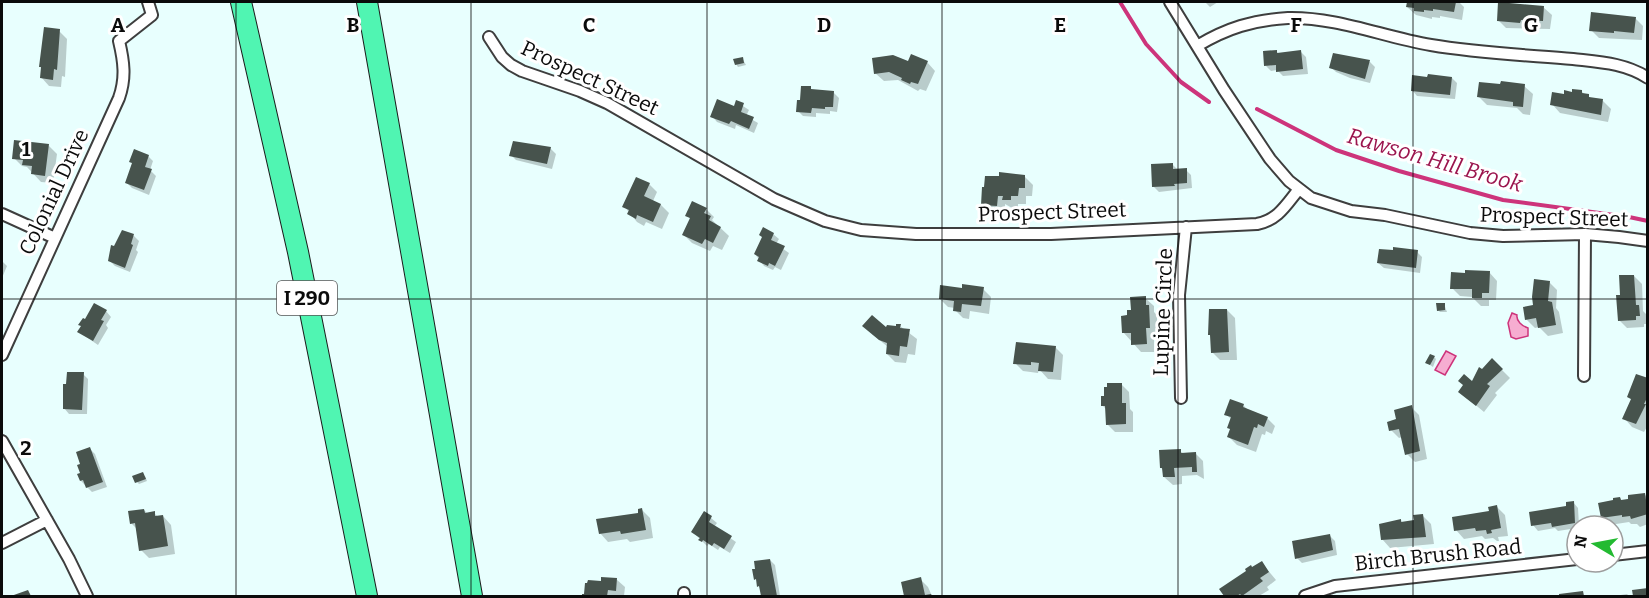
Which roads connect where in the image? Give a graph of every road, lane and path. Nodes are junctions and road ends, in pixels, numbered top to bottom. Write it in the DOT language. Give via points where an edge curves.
graph roads {
  1 [pos="148,2"];
  2 [pos="241,2"];
  3 [pos="367,2"];
  4 [pos="1170,2"];
  5 [pos="489,37"];
  6 [pos="1197,46"];
  7 [pos="1647,78"];
  8 [pos="1299,189"];
  9 [pos="2,214"];
  10 [pos="1186,227"];
  11 [pos="1585,234"];
  12 [pos="55,238"];
  13 [pos="1647,241"];
  14 [pos="2,355"];
  15 [pos="1584,376"];
  16 [pos="1181,398"];
  17 [pos="2,441"];
  18 [pos="47,520"];
  19 [pos="2,543"];
  20 [pos="1647,551"];
  21 [pos="1625,554"];
  22 [pos="1565,560"];
  23 [pos="87,597"];
  24 [pos="367,597"];
  25 [pos="472,597"];
  26 [pos="1305,597"];
  1 -- 12 [label="street, Colonial Drive" via="152,15 119,41 124,62 119,98"];
  2 -- 24 [label="highway, I 290" via="295,241"];
  3 -- 25 [label="highway"];
  4 -- 6 [label="street"];
  5 -- 10 [label="street, Prospect Street" via="502,57 522,71 607,103 774,199 843,226 879,232 983,235"];
  6 -- 7 [label="street" via="1234,27 1307,18 1431,45 1618,64"];
  6 -- 8 [label="street" via="1261,147"];
  8 -- 10 [label="street, Prospect Street" via="1277,216 1266,222"];
  8 -- 11 [label="street, Prospect Street" via="1337,208 1470,233"];
  9 -- 12 [label="street"];
  10 -- 16 [label="street, Lupine Circle" via="1179,294"];
  11 -- 13 [label="street, Prospect Street"];
  11 -- 15 [label="street"];
  12 -- 14 [label="street, Colonial Drive"];
  17 -- 18 [label="street"];
  18 -- 19 [label="street"];
  18 -- 23 [label="street"];
  20 -- 21 [label="street"];
  22 -- 26 [label="street, Birch Brush Road" via="1335,586"];
}
